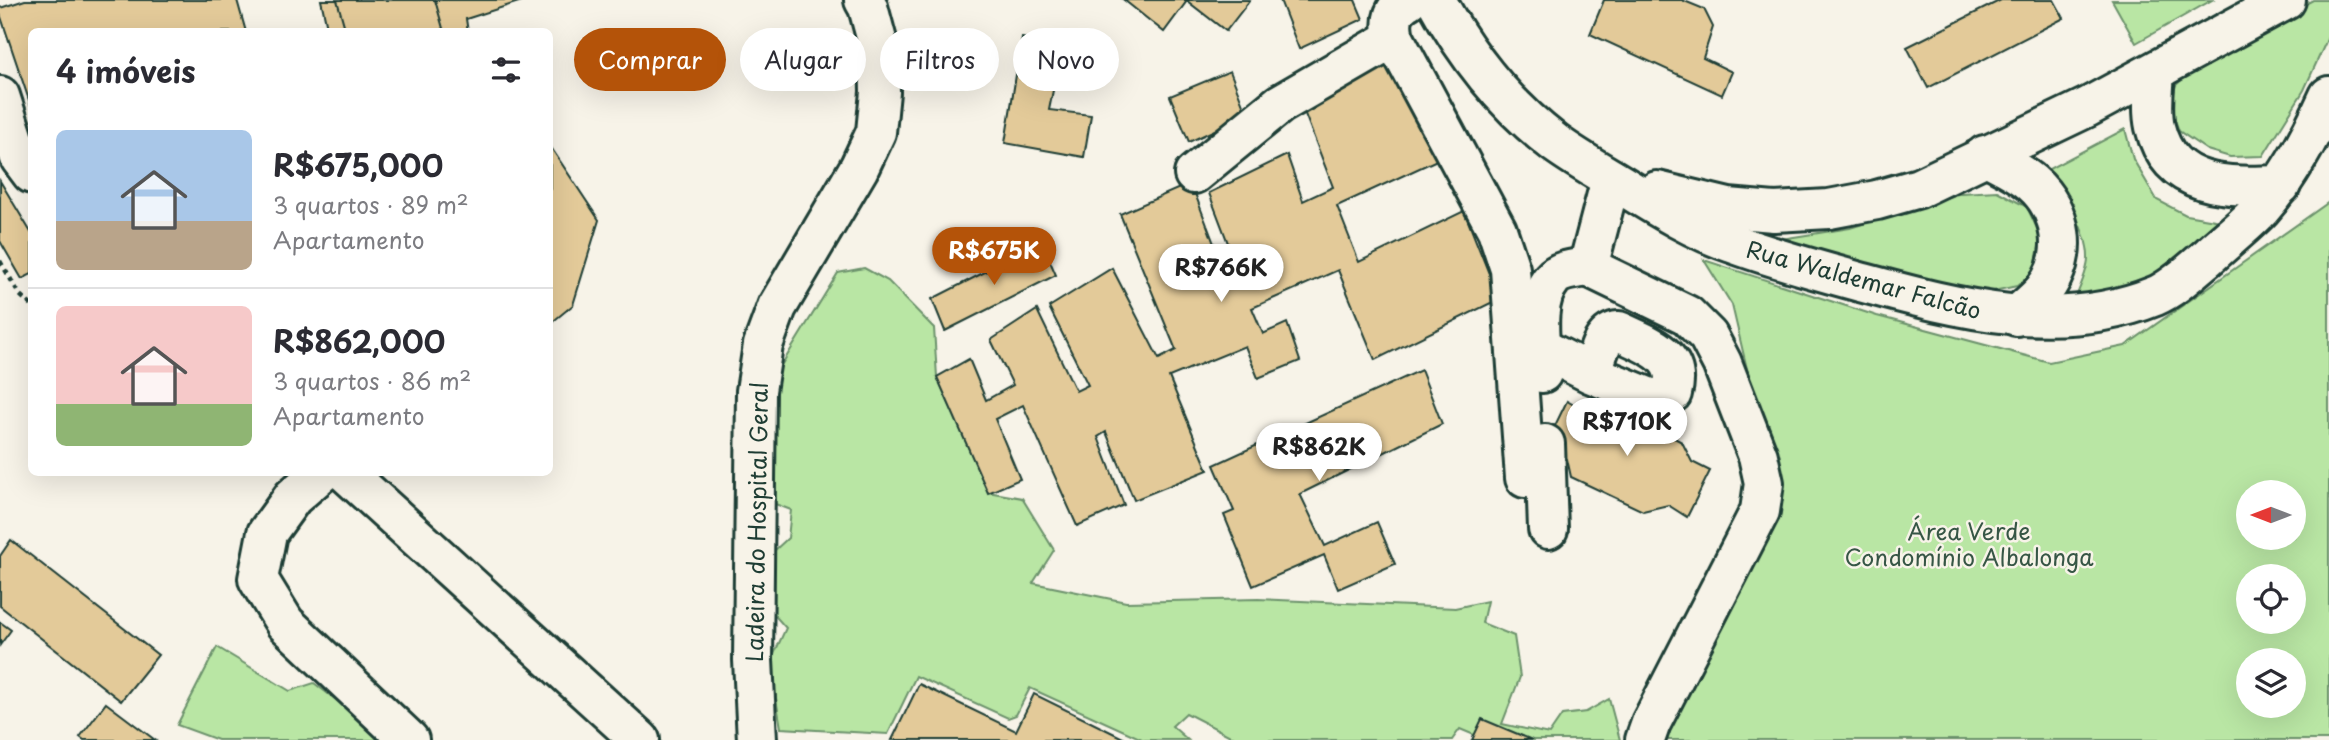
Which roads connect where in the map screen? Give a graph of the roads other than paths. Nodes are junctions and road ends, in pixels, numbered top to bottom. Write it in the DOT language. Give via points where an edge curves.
graph roads {
  1 [pos="864,0"];
  2 [pos="1408,0"];
  3 [pos="1436,0"];
  4 [pos="2286,0"];
  5 [pos="1394,38"];
  6 [pos="2155,72"];
  7 [pos="0,96"];
  8 [pos="2329,96"];
  9 [pos="2329,141"];
  10 [pos="1985,155"];
  11 [pos="28,169"];
  12 [pos="1194,174"];
  13 [pos="1611,179"];
  14 [pos="2281,185"];
  15 [pos="1588,267"];
  16 [pos="2016,316"];
  17 [pos="1541,348"];
  18 [pos="1592,374"];
  19 [pos="317,476"];
  20 [pos="349,476"];
  21 [pos="1525,478"];
  22 [pos="1548,529"];
  23 [pos="409,740"];
  24 [pos="640,740"];
  25 [pos="757,740"];
  26 [pos="1645,740"];
  1 -- 25 [label="street, Ladeira do Hospital Geral" via="878,48 876,132 859,169 776,307 762,345 755,391 753,660"];
  2 -- 5 [label="street" via="1394,14"];
  3 -- 13 [label="street, Rua Waldemar Falcão" via="1473,60 1512,105 1555,143"];
  4 -- 6 [label="street, Rua Waldemar Falcão"];
  5 -- 12 [label="street" via="1280,104"];
  5 -- 21 [label="street" via="1497,230 1510,269"];
  6 -- 10 [label="street, Rua Waldemar Falcão"];
  6 -- 14 [label="street" via="2155,126 2165,151 2180,169 2226,186"];
  7 -- 11 [label="street" via="20,158"];
  8 -- 14 [label="street, Rua Waldemar Falcão"];
  9 -- 14 [label="street"];
  10 -- 13 [label="street, Rua Waldemar Falcão" via="1919,188 1829,209 1774,212 1728,208"];
  10 -- 16 [label="street" via="2034,184 2060,234 2051,279"];
  13 -- 15 [label="street"];
  13 -- 16 [label="street, Rua Waldemar Falcão" via="1730,243 1928,300"];
  14 -- 16 [label="street, Rua Waldemar Falcão" via="2259,211 2158,295 2095,313"];
  15 -- 17 [label="street" via="1552,278 1542,297"];
  15 -- 26 [label="street" via="1688,315 1709,336 1758,456 1764,483 1760,511"];
  17 -- 18 [label="street"];
  17 -- 22 [label="street"];
  19 -- 23 [label="street" via="293,497 267,533 258,579 285,623"];
  20 -- 24 [label="street"];
}
